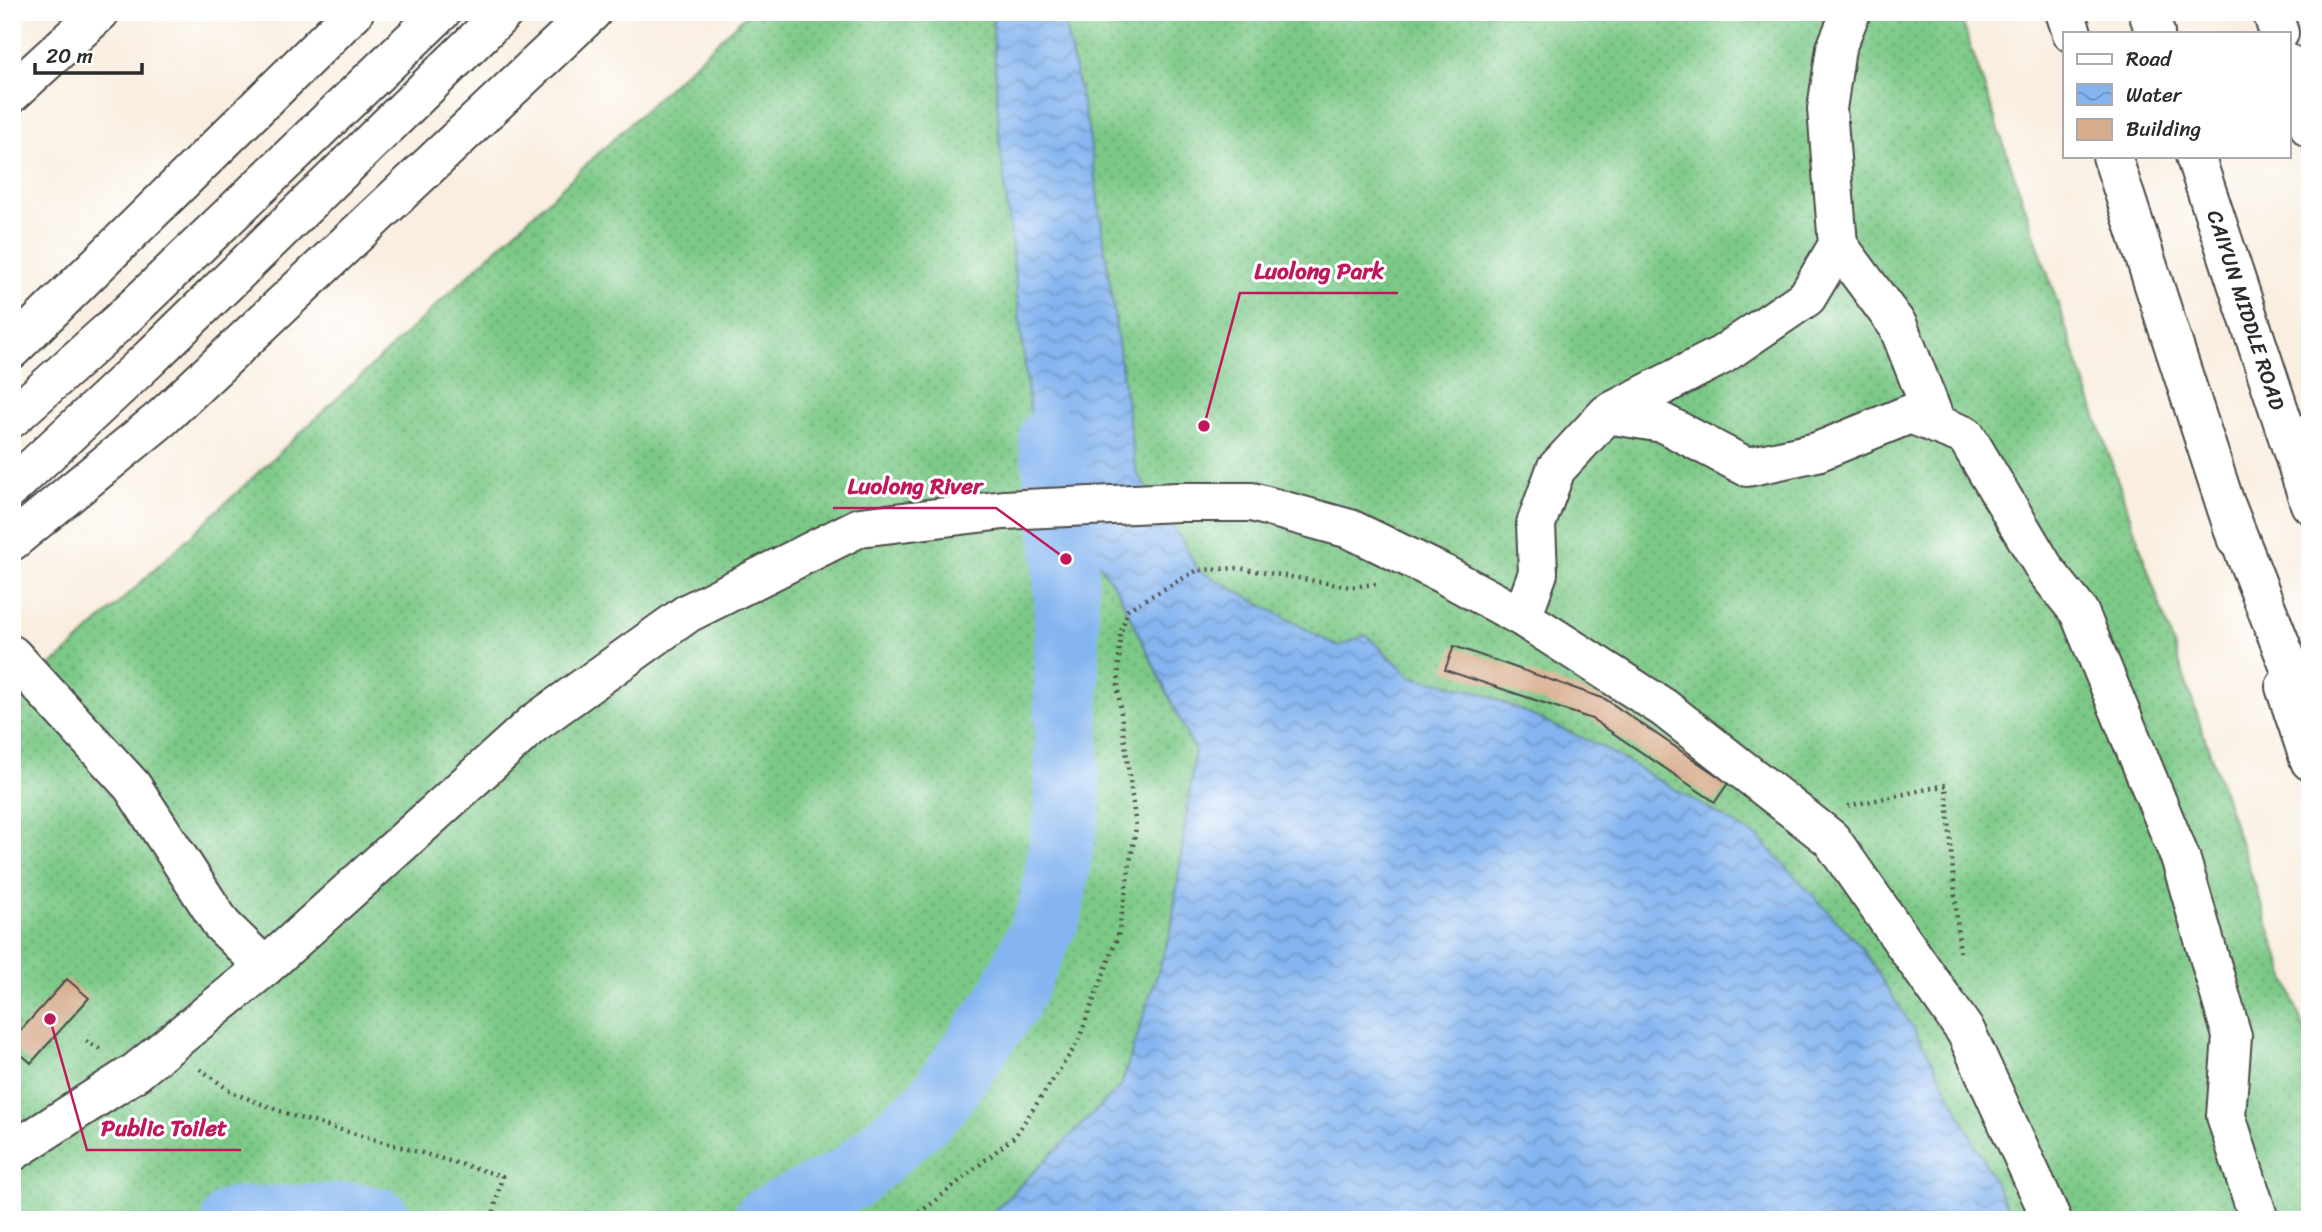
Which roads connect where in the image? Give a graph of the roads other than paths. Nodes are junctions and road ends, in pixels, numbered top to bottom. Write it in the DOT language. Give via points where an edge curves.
graph roads {
  1 [pos="100,12"];
  2 [pos="354,12"];
  3 [pos="441,12"];
  4 [pos="504,12"];
  5 [pos="592,12"];
  6 [pos="1851,12"];
  7 [pos="2065,12"];
  8 [pos="2148,12"];
  9 [pos="2272,12"];
  10 [pos="2072,32"];
  11 [pos="2155,32"];
  12 [pos="2279,32"];
  13 [pos="2290,67"];
  14 [pos="12,93"];
  15 [pos="2310,128"];
  16 [pos="2113,158"];
  17 [pos="2196,158"];
  18 [pos="1838,245"];
  19 [pos="12,349"];
  20 [pos="1607,414"];
  21 [pos="12,418"];
  22 [pos="1937,425"];
  23 [pos="12,487"];
  24 [pos="2310,504"];
  25 [pos="2227,508"];
  26 [pos="12,541"];
  27 [pos="1522,617"];
  28 [pos="12,656"];
  29 [pos="2310,719"];
  30 [pos="2310,761"];
  31 [pos="265,967"];
  32 [pos="20,1139"];
  33 [pos="2052,1220"];
  34 [pos="2259,1220"];
  1 -- 14 [label="street"];
  2 -- 19 [label="street"];
  3 -- 21 [label="street" via="120,321"];
  4 -- 23 [label="street"];
  5 -- 26 [label="street" via="162,418"];
  6 -- 18 [label="street" via="1836,48 1827,109"];
  7 -- 10 [label="street"];
  8 -- 11 [label="street"];
  9 -- 12 [label="street"];
  13 -- 15 [label="street"];
  16 -- 25 [label="street"];
  17 -- 24 [label="street, CAIYUN MIDDLE ROAD"];
  18 -- 20 [label="street" via="1807,297 1722,355"];
  18 -- 22 [label="street" via="1898,326"];
  20 -- 22 [label="street" via="1663,423 1747,467 1817,452 1910,414"];
  20 -- 27 [label="street" via="1556,469 1536,524 1538,573"];
  22 -- 34 [label="street" via="1966,436 2046,571 2079,612 2181,860 2232,1036 2226,1116"];
  25 -- 29 [label="street"];
  25 -- 30 [label="street"];
  27 -- 31 [label="street" via="1350,529 1252,502 1003,510 860,527 688,613 533,724"];
  27 -- 33 [label="street" via="1664,708 1831,839 1966,1032"];
  28 -- 31 [label="street" via="132,786 222,925"];
  31 -- 32 [label="street" via="136,1072"];
}
